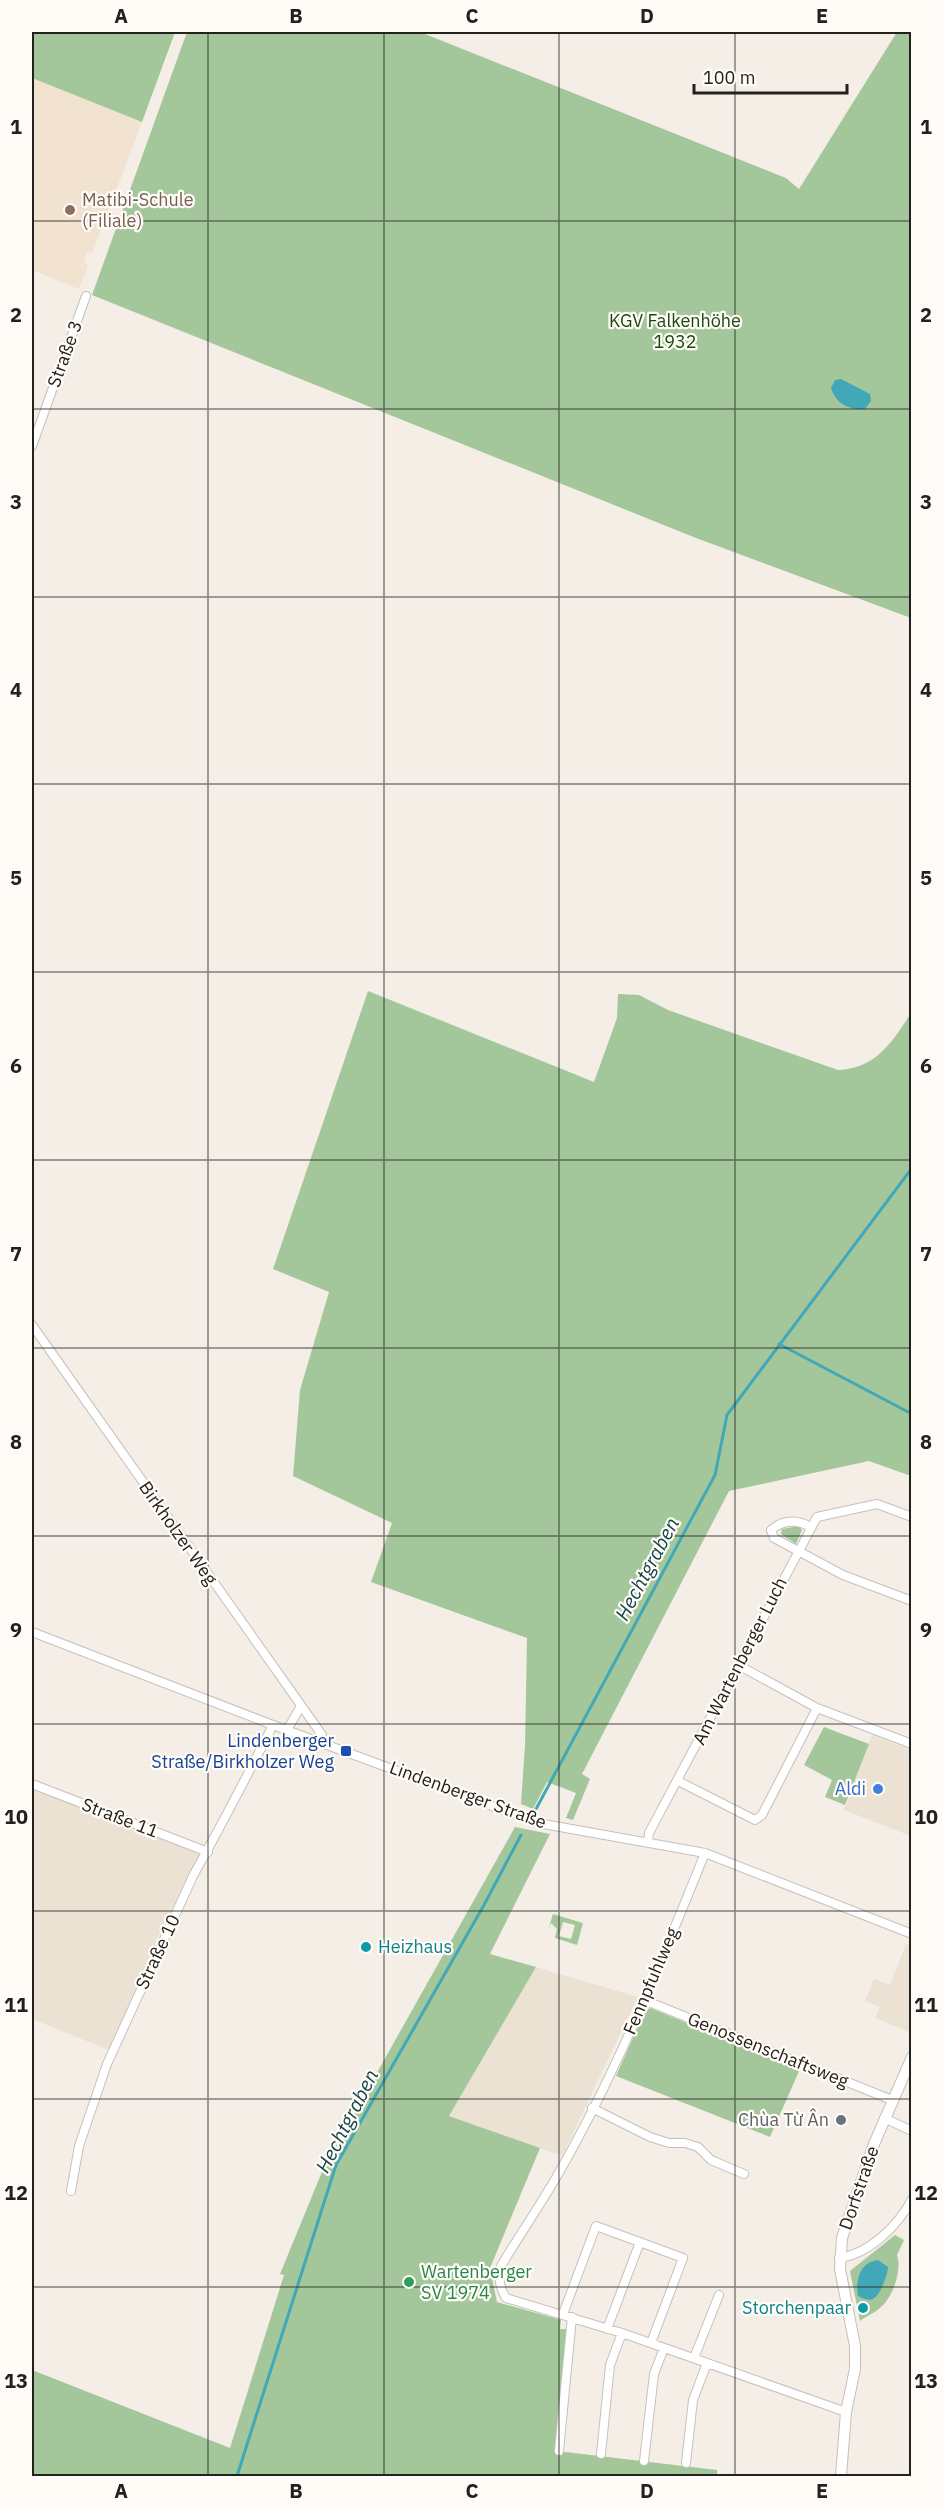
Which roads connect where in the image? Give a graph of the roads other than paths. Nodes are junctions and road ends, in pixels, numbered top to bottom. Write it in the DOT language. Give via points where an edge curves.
graph roads {
  1 [pos="86,296"];
  2 [pos="32,446"];
  3 [pos="32,1325"];
  4 [pos="912,1517"];
  5 [pos="811,1527"];
  6 [pos="797,1551"];
  7 [pos="912,1601"];
  8 [pos="32,1632"];
  9 [pos="738,1665"];
  10 [pos="301,1706"];
  11 [pos="817,1708"];
  12 [pos="273,1725"];
  13 [pos="287,1730"];
  14 [pos="319,1741"];
  15 [pos="912,1744"];
  16 [pos="678,1781"];
  17 [pos="32,1784"];
  18 [pos="648,1842"];
  19 [pos="208,1852"];
  20 [pos="705,1853"];
  21 [pos="912,1934"];
  22 [pos="644,2000"];
  23 [pos="912,2057"];
  24 [pos="892,2100"];
  25 [pos="592,2108"];
  26 [pos="884,2118"];
  27 [pos="912,2131"];
  28 [pos="744,2174"];
  29 [pos="71,2191"];
  30 [pos="912,2199"];
  31 [pos="640,2242"];
  32 [pos="839,2258"];
  33 [pos="718,2295"];
  34 [pos="568,2316"];
  35 [pos="607,2329"];
  36 [pos="622,2333"];
  37 [pos="651,2343"];
  38 [pos="664,2348"];
  39 [pos="694,2358"];
  40 [pos="707,2363"];
  41 [pos="846,2412"];
  42 [pos="559,2451"];
  43 [pos="601,2454"];
  44 [pos="644,2461"];
  45 [pos="686,2463"];
  46 [pos="841,2476"];
  1 -- 2 [label="street, Straße 3"];
  3 -- 10 [label="street, Birkholzer Weg"];
  4 -- 5 [label="street" via="877,1504 817,1516"];
  5 -- 6 [label="street, Am Wartenberger Luch"];
  5 -- 6 [label="street" via="799,1521 771,1530 774,1538"];
  6 -- 7 [label="street" via="843,1575"];
  6 -- 9 [label="street, Am Wartenberger Luch"];
  8 -- 12 [label="street, Lindenberger Straße"];
  9 -- 11 [label="street"];
  9 -- 16 [label="street, Am Wartenberger Luch"];
  10 -- 13 [label="street"];
  10 -- 14 [label="street, Birkholzer Weg" via="322,1735"];
  11 -- 15 [label="street"];
  11 -- 16 [label="street" via="762,1815 755,1820"];
  12 -- 13 [label="street, Lindenberger Straße"];
  12 -- 19 [label="street, Straße 10"];
  13 -- 14 [label="street, Lindenberger Straße"];
  14 -- 18 [label="street, Lindenberger Straße" via="538,1823"];
  16 -- 18 [label="street, Am Wartenberger Luch" via="649,1833"];
  17 -- 19 [label="street, Straße 11"];
  18 -- 20 [label="street, Lindenberger Straße"];
  19 -- 29 [label="street, Straße 10" via="193,1876 107,2064 79,2146"];
  20 -- 21 [label="street, Lindenberger Straße"];
  20 -- 22 [label="street, Fennpfuhlweg"];
  22 -- 24 [label="street, Genossenschaftsweg"];
  22 -- 25 [label="street, Fennpfuhlweg"];
  23 -- 24 [label="main road, Dorfstraße"];
  24 -- 26 [label="main road, Dorfstraße"];
  25 -- 28 [label="street" via="669,2144 698,2147 711,2160"];
  25 -- 34 [label="street, Fennpfuhlweg" via="557,2176 501,2266 499,2276 506,2298"];
  26 -- 27 [label="street"];
  26 -- 32 [label="main road, Dorfstraße" via="855,2195"];
  30 -- 32 [label="street, Dorfstraße" via="892,2227 860,2253"];
  31 -- 34 [label="street" via="596,2226"];
  31 -- 35 [label="street"];
  31 -- 37 [label="street" via="683,2258"];
  32 -- 41 [label="main road, Dorfstraße" via="855,2346 855,2369"];
  33 -- 39 [label="street"];
  34 -- 35 [label="street, Fennpfuhlweg"];
  34 -- 42 [label="street"];
  35 -- 36 [label="street, Fennpfuhlweg"];
  36 -- 37 [label="street, Fennpfuhlweg"];
  36 -- 43 [label="street" via="610,2365"];
  37 -- 38 [label="street, Fennpfuhlweg"];
  38 -- 39 [label="street, Fennpfuhlweg"];
  38 -- 44 [label="street" via="654,2374"];
  39 -- 40 [label="street, Fennpfuhlweg"];
  40 -- 41 [label="street, Fennpfuhlweg"];
  40 -- 45 [label="street" via="693,2400"];
  41 -- 46 [label="main road, Dorfstraße"];
}
